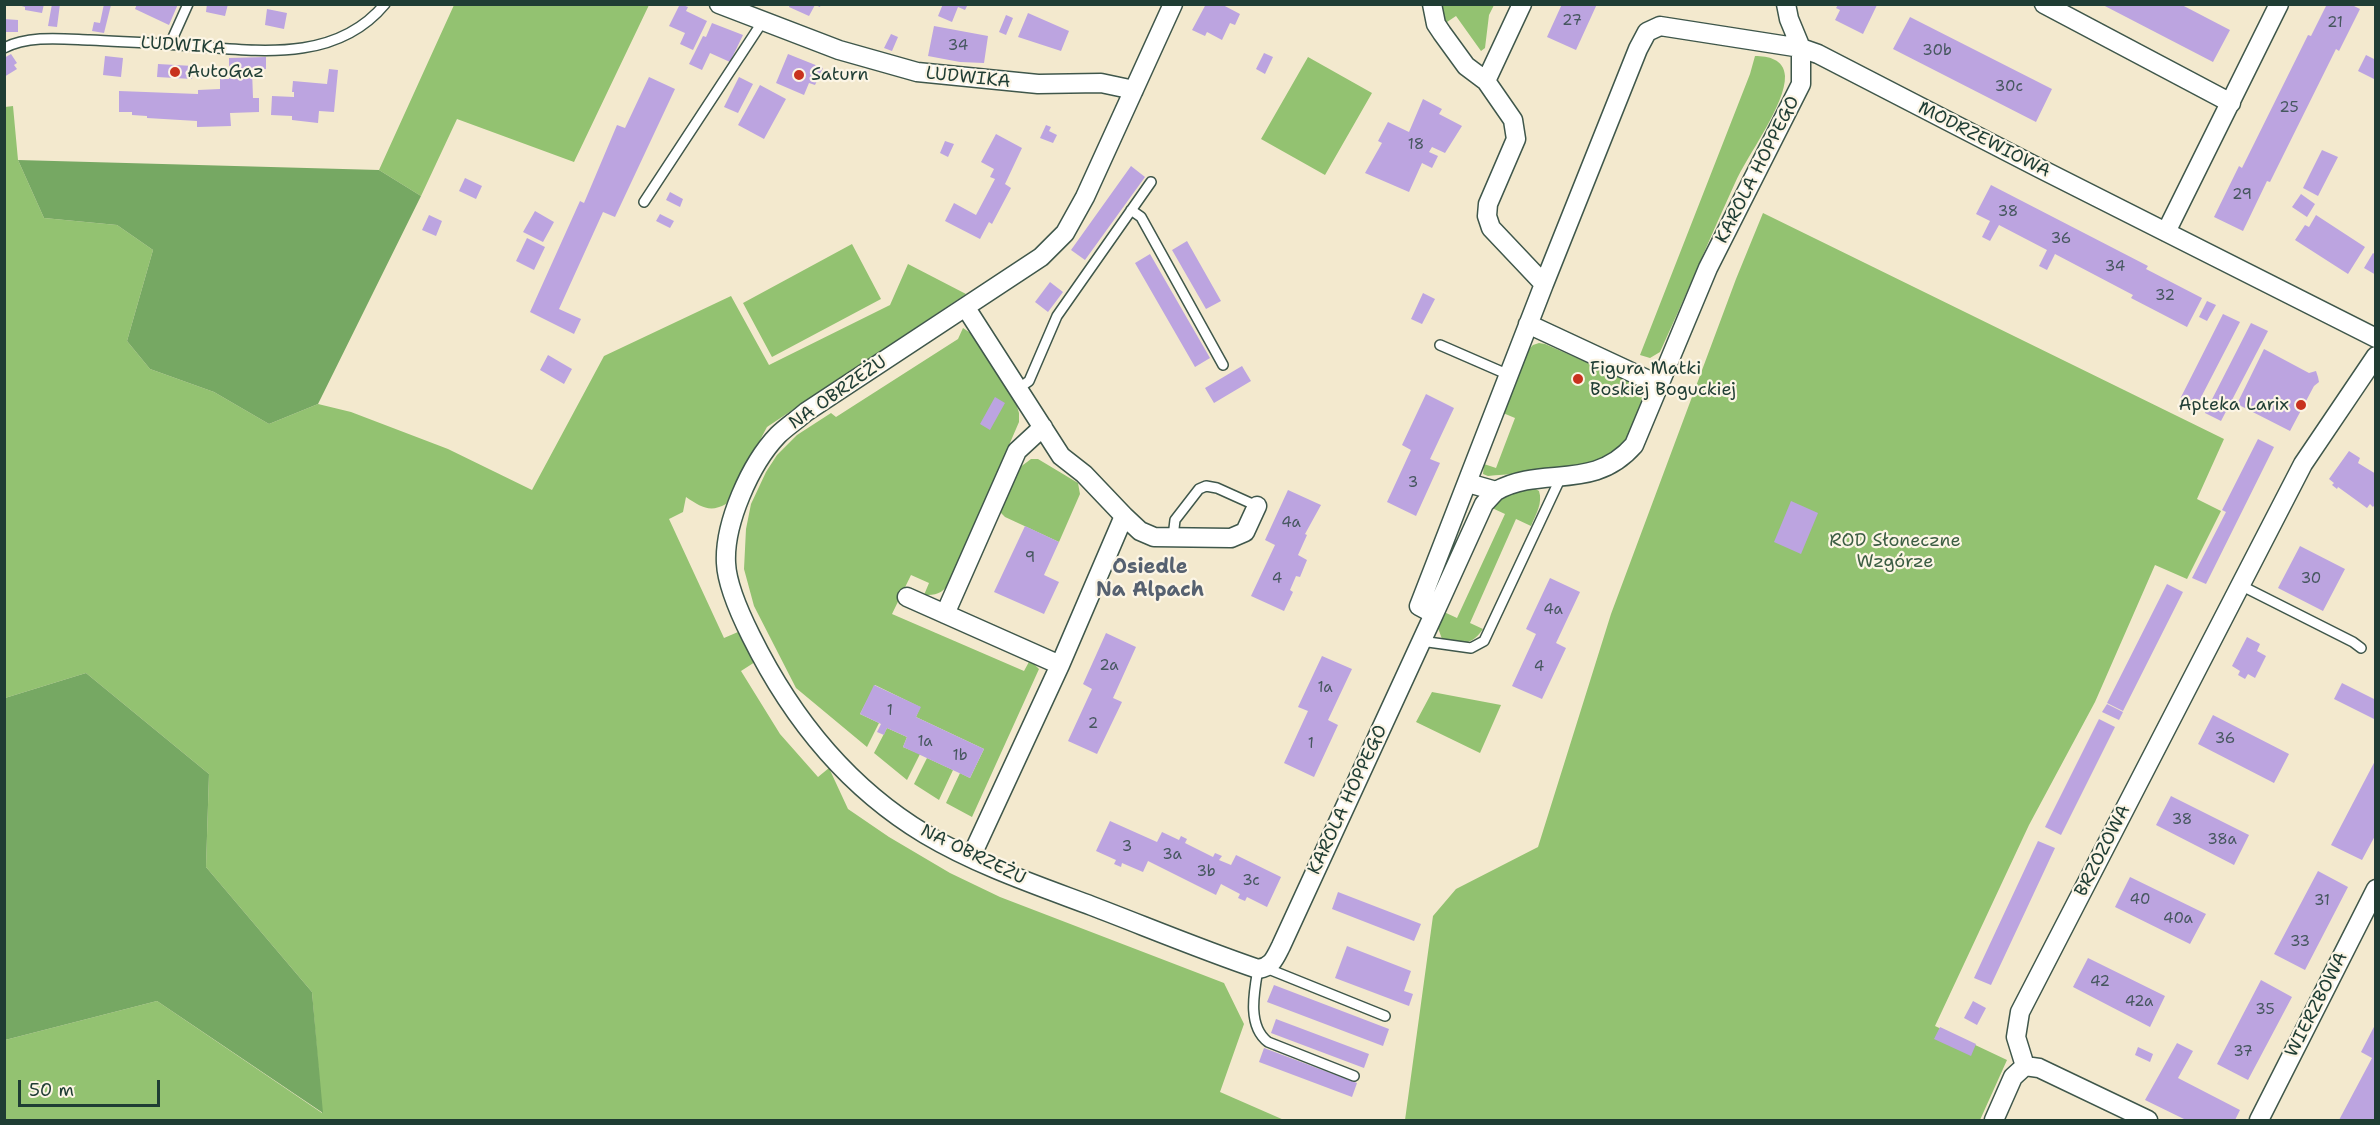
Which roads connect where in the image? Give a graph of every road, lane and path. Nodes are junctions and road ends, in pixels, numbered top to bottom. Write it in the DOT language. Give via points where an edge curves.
graph roads {
  1 [pos="188,4"];
  2 [pos="385,4"];
  3 [pos="719,4"];
  4 [pos="1173,4"];
  5 [pos="1432,4"];
  6 [pos="1522,4"];
  7 [pos="1786,4"];
  8 [pos="2044,4"];
  9 [pos="2279,4"];
  10 [pos="763,21"];
  11 [pos="170,44"];
  12 [pos="4,48"];
  13 [pos="1801,48"];
  14 [pos="1486,81"];
  15 [pos="1134,90"];
  16 [pos="2230,103"];
  17 [pos="1151,182"];
  18 [pos="644,202"];
  19 [pos="1131,210"];
  20 [pos="2166,232"];
  21 [pos="1544,284"];
  22 [pos="966,308"];
  23 [pos="1528,324"];
  24 [pos="2376,338"];
  25 [pos="1440,345"];
  26 [pos="2376,356"];
  27 [pos="1222,364"];
  28 [pos="1509,375"];
  29 [pos="1659,386"];
  30 [pos="1018,388"];
  31 [pos="1042,427"];
  32 [pos="1561,477"];
  33 [pos="1468,483"];
  34 [pos="1496,490"];
  35 [pos="1257,506"];
  36 [pos="1124,516"];
  37 [pos="1173,537"];
  38 [pos="2240,585"];
  39 [pos="907,597"];
  40 [pos="945,614"];
  41 [pos="1434,614"];
  42 [pos="1421,641"];
  43 [pos="2361,648"];
  44 [pos="1060,665"];
  45 [pos="971,857"];
  46 [pos="2376,889"];
  47 [pos="1266,965"];
  48 [pos="1384,1016"];
  49 [pos="2025,1066"];
  50 [pos="1354,1076"];
  51 [pos="1994,1120"];
  52 [pos="2148,1120"];
  53 [pos="2259,1120"];
  1 -- 11 [label="lane"];
  2 -- 11 [label="lane, LUDWIKA" via="357,28 332,42 304,48 266,51"];
  3 -- 10 [label="street, LUDWIKA"];
  4 -- 15 [label="street"];
  5 -- 14 [label="street" via="1442,33 1466,66"];
  6 -- 14 [label="street"];
  7 -- 13 [label="street"];
  8 -- 16 [label="street"];
  9 -- 16 [label="street"];
  10 -- 15 [label="street, LUDWIKA" via="839,50 916,72 1038,84 1101,83"];
  10 -- 18 [label="lane"];
  11 -- 12 [label="lane, LUDWIKA" via="77,39 18,41"];
  13 -- 20 [label="street, MODRZEWIOWA"];
  13 -- 21 [label="street" via="1660,26 1647,32"];
  13 -- 29 [label="street, KAROLA HOPPEGO" via="1801,84 1708,268"];
  14 -- 21 [label="street" via="1513,120 1516,140 1488,204 1487,216 1491,228"];
  15 -- 22 [label="street, NA OBRZEŻU" via="1065,233 1041,257"];
  16 -- 20 [label="street"];
  17 -- 19 [label="lane"];
  19 -- 27 [label="lane" via="1141,217"];
  19 -- 30 [label="lane" via="1057,316 1029,381"];
  20 -- 24 [label="street, MODRZEWIOWA"];
  21 -- 23 [label="street"];
  22 -- 30 [label="street"];
  22 -- 45 [label="street, NA OBRZEŻU" via="806,412 777,436 757,465 736,508 726,547 726,566 740,613 770,673 832,759 869,795 926,834"];
  23 -- 28 [label="street"];
  23 -- 29 [label="street"];
  25 -- 28 [label="lane"];
  26 -- 38 [label="street, BRZOZOWA" via="2303,464"];
  28 -- 33 [label="street"];
  29 -- 32 [label="street, KAROLA HOPPEGO" via="1643,429 1625,456 1594,472"];
  30 -- 31 [label="street"];
  31 -- 36 [label="street" via="1061,456"];
  31 -- 40 [label="street" via="1017,451"];
  32 -- 34 [label="street, KAROLA HOPPEGO" via="1511,482"];
  32 -- 42 [label="lane" via="1484,641 1471,648"];
  33 -- 34 [label="street"];
  33 -- 41 [label="street" via="1419,606"];
  34 -- 41 [label="street, KAROLA HOPPEGO" via="1484,504"];
  35 -- 37 [label="street" via="1245,532 1231,538"];
  35 -- 37 [label="lane" via="1206,486 1199,489 1175,520"];
  36 -- 37 [label="street" via="1140,531 1154,537"];
  36 -- 44 [label="street"];
  38 -- 43 [label="lane"];
  38 -- 49 [label="street, BRZOZOWA" via="2020,1012 2016,1036"];
  39 -- 40 [label="street"];
  40 -- 44 [label="street"];
  41 -- 42 [label="street, KAROLA HOPPEGO"];
  42 -- 47 [label="street, KAROLA HOPPEGO"];
  44 -- 45 [label="street"];
  45 -- 47 [label="street, NA OBRZEŻU"];
  46 -- 53 [label="street, WIERZBOWA"];
  47 -- 48 [label="lane"];
  47 -- 50 [label="lane" via="1253,1000 1260,1036"];
  49 -- 51 [label="street" via="2013,1077"];
  49 -- 52 [label="street" via="2039,1068"];
}
